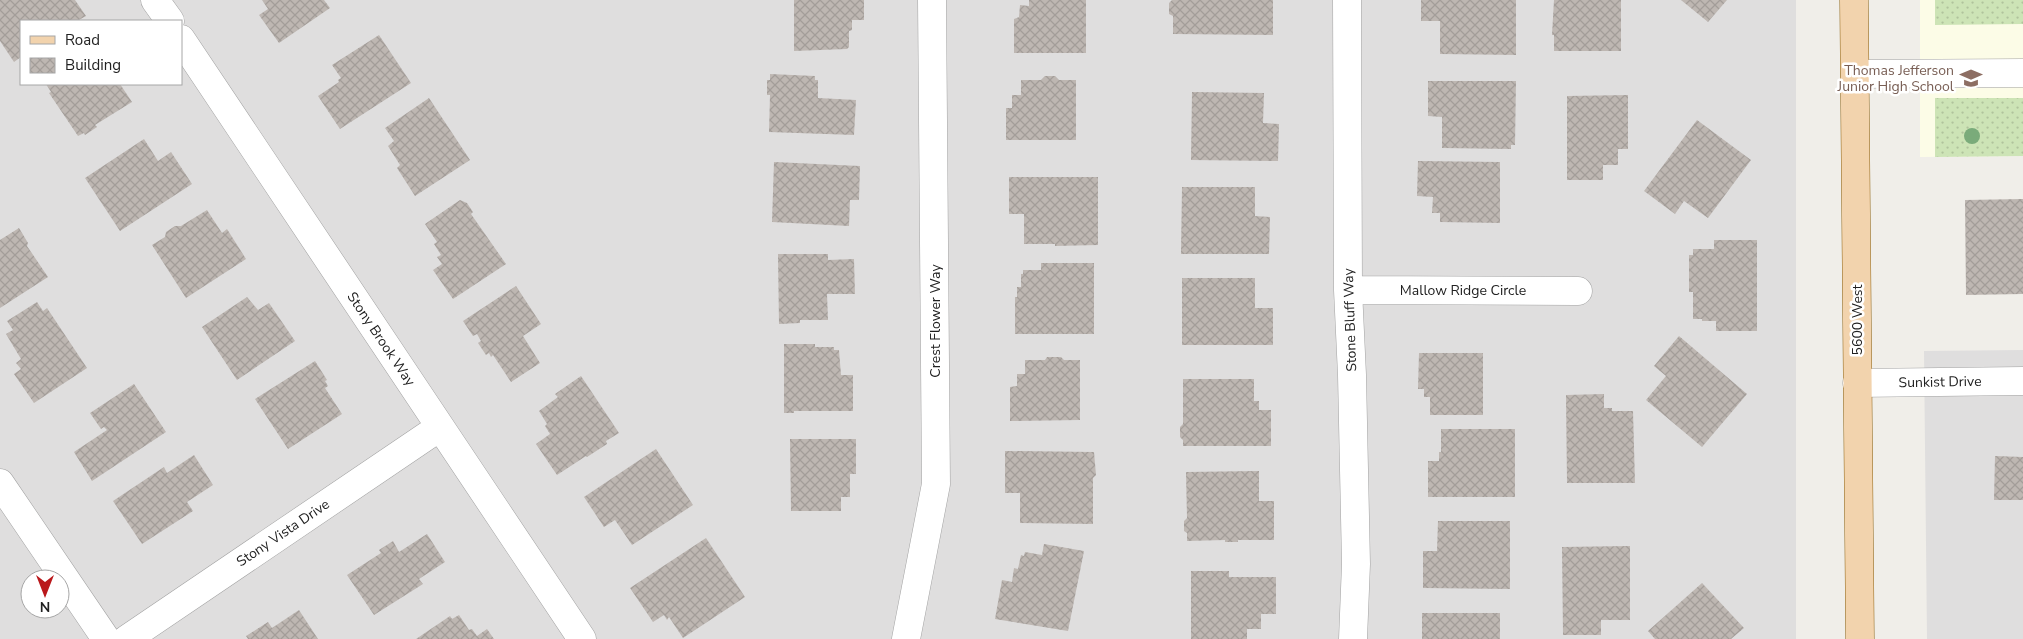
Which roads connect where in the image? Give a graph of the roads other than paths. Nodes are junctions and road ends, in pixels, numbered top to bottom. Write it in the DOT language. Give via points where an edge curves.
graph roads {
  1 [pos="156,0"];
  2 [pos="932,0"];
  3 [pos="1347,0"];
  4 [pos="1854,0"];
  5 [pos="169,20"];
  6 [pos="182,40"];
  7 [pos="2023,73"];
  8 [pos="1855,74"];
  9 [pos="1348,290"];
  10 [pos="1578,291"];
  11 [pos="2023,381"];
  12 [pos="1857,382"];
  13 [pos="440,427"];
  14 [pos="0,483"];
  15 [pos="106,639"];
  16 [pos="127,639"];
  17 [pos="582,639"];
  18 [pos="906,639"];
  19 [pos="1353,639"];
  20 [pos="1860,639"];
  1 -- 5 [label="street"];
  2 -- 18 [label="street, Crest Flower Way" via="936,484"];
  3 -- 9 [label="street, Stone Bluff Way"];
  4 -- 8 [label="main road, 5600 West"];
  6 -- 13 [label="street, Stony Brook Way"];
  7 -- 8 [label="street"];
  8 -- 12 [label="main road, 5600 West"];
  9 -- 10 [label="street, Mallow Ridge Circle"];
  9 -- 19 [label="street, Stone Bluff Way" via="1356,554"];
  11 -- 12 [label="street, Sunkist Drive"];
  12 -- 20 [label="main road, 5600 West"];
  13 -- 16 [label="street, Stony Vista Drive"];
  13 -- 17 [label="street, Stony Brook Way"];
  14 -- 15 [label="street"];
}
